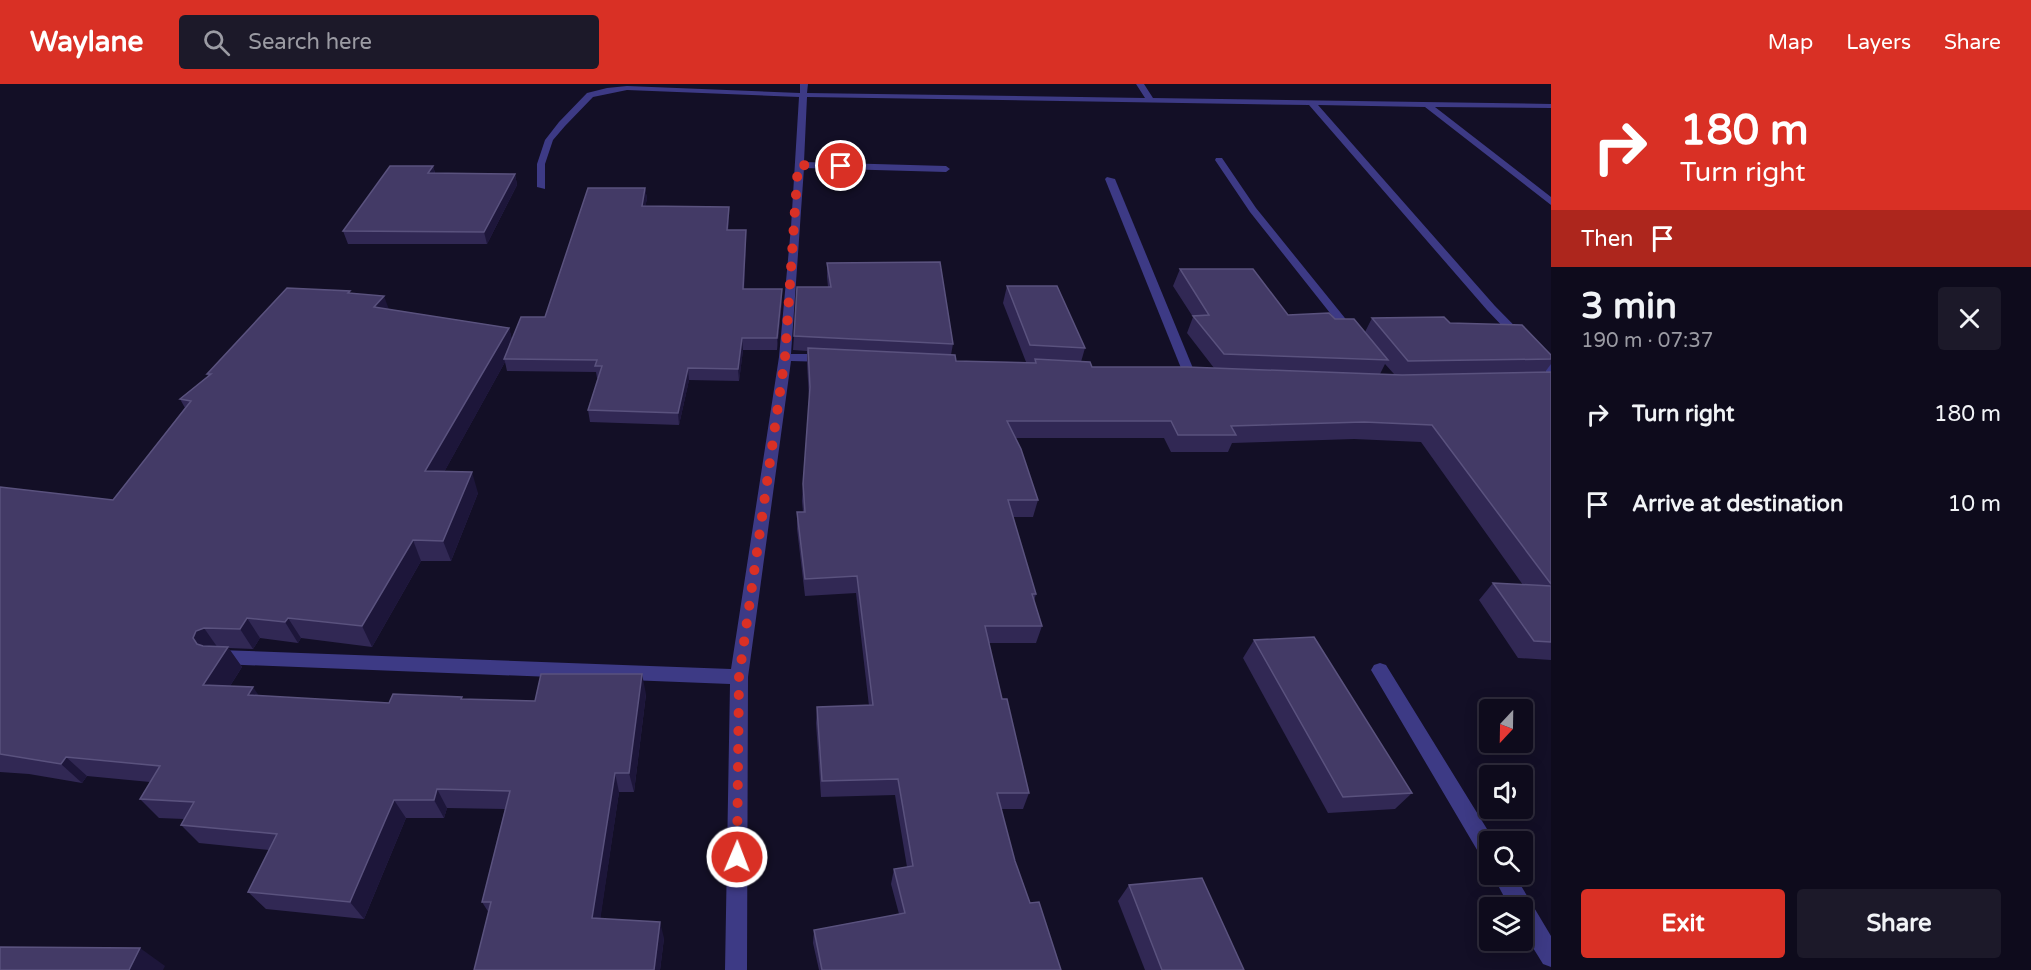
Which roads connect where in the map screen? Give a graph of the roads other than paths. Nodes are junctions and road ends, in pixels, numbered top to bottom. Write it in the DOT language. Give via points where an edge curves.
graph roads {
  1 [pos="1140,84"];
  2 [pos="803,89"];
  3 [pos="1150,100"];
  4 [pos="1311,102"];
  5 [pos="1427,104"];
  6 [pos="1551,106"];
  7 [pos="1219,160"];
  8 [pos="798,165"];
  9 [pos="946,169"];
  10 [pos="1110,179"];
  11 [pos="542,187"];
  12 [pos="1551,202"];
  13 [pos="1359,341"];
  14 [pos="785,357"];
  15 [pos="842,358"];
  16 [pos="1551,370"];
  17 [pos="1192,378"];
  18 [pos="219,657"];
  19 [pos="1380,670"];
  20 [pos="739,677"];
  21 [pos="1479,835"];
  22 [pos="1533,926"];
  23 [pos="1551,956"];
  24 [pos="736,970"];
  1 -- 3 [label="street"];
  2 -- 3 [label="street"];
  2 -- 8 [label="street"];
  2 -- 11 [label="street" via="627,88 590,95 549,140 541,164"];
  3 -- 4 [label="street"];
  4 -- 5 [label="street"];
  4 -- 16 [label="street" via="1491,308"];
  5 -- 6 [label="street"];
  5 -- 12 [label="street"];
  7 -- 13 [label="street" via="1253,210"];
  8 -- 9 [label="street"];
  8 -- 14 [label="street"];
  10 -- 17 [label="street"];
  14 -- 15 [label="street"];
  14 -- 20 [label="street"];
  18 -- 20 [label="street"];
  19 -- 21 [label="street"];
  20 -- 24 [label="street"];
  22 -- 23 [label="street"];
}
